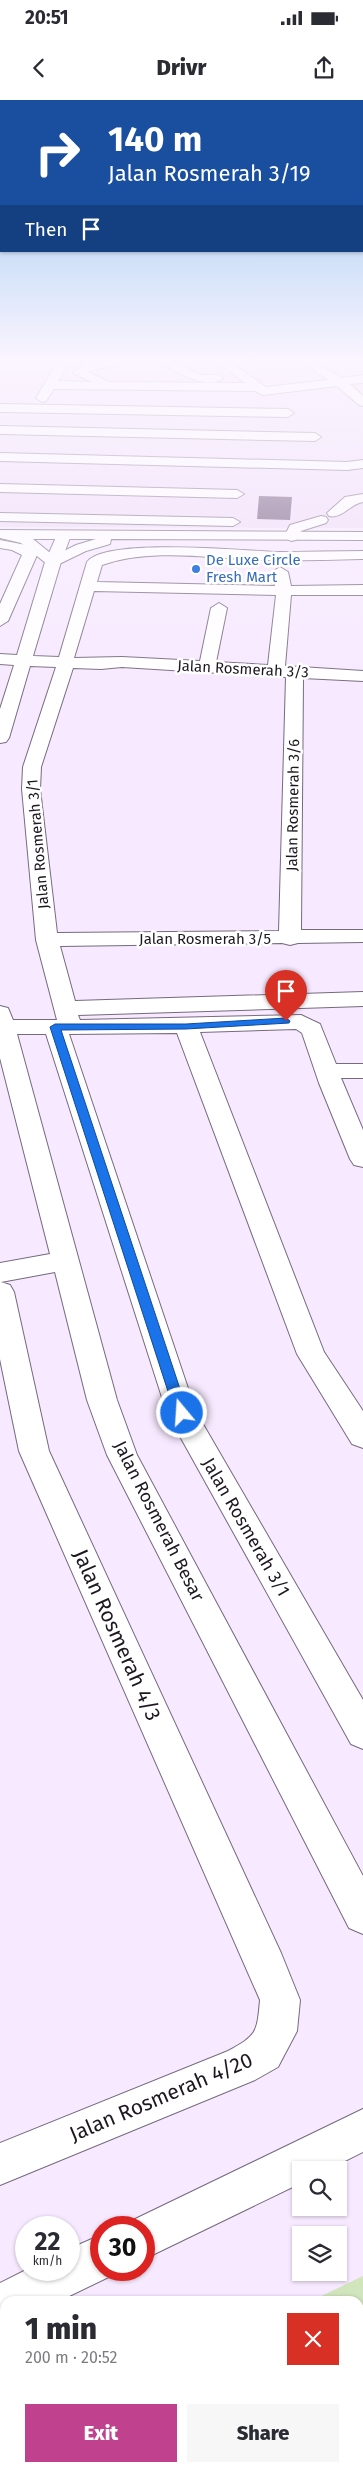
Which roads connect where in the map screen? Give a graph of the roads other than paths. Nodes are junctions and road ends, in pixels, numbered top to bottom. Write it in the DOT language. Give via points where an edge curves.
graph roads {
  1 [pos="57,472"];
  2 [pos="240,472"];
  3 [pos="0,488"];
  4 [pos="50,489"];
  5 [pos="237,494"];
  6 [pos="363,498"];
  7 [pos="334,513"];
  8 [pos="0,516"];
  9 [pos="38,518"];
  10 [pos="321,520"];
  11 [pos="233,522"];
  12 [pos="0,534"];
  13 [pos="64,535"];
  14 [pos="129,535"];
  15 [pos="363,536"];
  16 [pos="220,537"];
  17 [pos="291,537"];
  18 [pos="0,544"];
  19 [pos="363,555"];
  20 [pos="276,556"];
  21 [pos="53,562"];
  22 [pos="87,586"];
  23 [pos="363,590"];
  24 [pos="284,591"];
  25 [pos="219,608"];
  26 [pos="0,621"];
  27 [pos="0,659"];
  28 [pos="66,659"];
  29 [pos="24,660"];
  30 [pos="206,667"];
  31 [pos="286,671"];
  32 [pos="363,676"];
  33 [pos="0,738"];
  34 [pos="363,936"];
  35 [pos="290,939"];
  36 [pos="47,940"];
  37 [pos="363,999"];
  38 [pos="2,1020"];
  39 [pos="64,1020"];
  40 [pos="186,1026"];
  41 [pos="328,1071"];
  42 [pos="363,1071"];
  43 [pos="363,1159"];
  44 [pos="65,1262"];
  45 [pos="0,1273"];
  46 [pos="0,1292"];
  47 [pos="363,1436"];
  48 [pos="363,1733"];
  49 [pos="363,1915"];
  50 [pos="267,1967"];
  51 [pos="363,2130"];
  52 [pos="0,2164"];
  53 [pos="155,2232"];
  54 [pos="90,2262"];
  55 [pos="23,2296"];
  1 -- 4 [label="street"];
  2 -- 5 [label="street"];
  3 -- 4 [label="street"];
  4 -- 5 [label="street"];
  4 -- 9 [label="street"];
  5 -- 11 [label="street"];
  6 -- 7 [label="street" via="350,500"];
  8 -- 9 [label="street"];
  9 -- 11 [label="street"];
  10 -- 17 [label="street" via="295,528"];
  11 -- 16 [label="street"];
  12 -- 13 [label="street"];
  12 -- 21 [label="street" via="26,540"];
  13 -- 14 [label="street"];
  13 -- 21 [label="street"];
  14 -- 16 [label="street"];
  14 -- 21 [label="street" via="81,548"];
  15 -- 17 [label="street"];
  16 -- 17 [label="street"];
  18 -- 26 [label="street" via="18,547 30,555"];
  19 -- 20 [label="street, Jalan Rosmerah 3/1"];
  20 -- 22 [label="street, Jalan Rosmerah 3/1" via="140,552 108,555 95,562"];
  20 -- 24 [label="street, Jalan Rosmerah 3/6"];
  21 -- 29 [label="street"];
  22 -- 24 [label="street"];
  22 -- 28 [label="street, Jalan Rosmerah 3/1"];
  23 -- 24 [label="street"];
  24 -- 31 [label="street, Jalan Rosmerah 3/6"];
  25 -- 30 [label="street"];
  27 -- 29 [label="street, Jalan Rosmerah 3/3"];
  28 -- 29 [label="street, Jalan Rosmerah 3/3"];
  28 -- 30 [label="street, Jalan Rosmerah 3/3" via="101,664 122,662"];
  28 -- 36 [label="street, Jalan Rosmerah 3/1" via="32,767 31,789"];
  29 -- 33 [label="street"];
  30 -- 31 [label="street, Jalan Rosmerah 3/3"];
  31 -- 32 [label="street, Jalan Rosmerah 3/3"];
  31 -- 35 [label="street, Jalan Rosmerah 3/6"];
  34 -- 35 [label="street, Jalan Rosmerah 3/5"];
  35 -- 36 [label="street, Jalan Rosmerah 3/5"];
  36 -- 39 [label="street, Jalan Rosmerah 3/1"];
  37 -- 39 [label="street"];
  38 -- 39 [label="street"];
  38 -- 44 [label="street, Jalan Rosmerah Besar"];
  39 -- 40 [label="street"];
  39 -- 48 [label="street, Jalan Rosmerah 3/1" via="182,1413"];
  40 -- 41 [label="street" via="301,1022 312,1029"];
  40 -- 47 [label="street" via="310,1354"];
  41 -- 42 [label="street"];
  41 -- 43 [label="street"];
  44 -- 45 [label="street"];
  44 -- 49 [label="street, Jalan Rosmerah Besar" via="102,1400 122,1455"];
  46 -- 50 [label="street, Jalan Rosmerah 4/3" via="34,1451"];
  50 -- 52 [label="street, Jalan Rosmerah 4/20" via="280,2000 277,2031 264,2053"];
  51 -- 53 [label="street"];
  54 -- 55 [label="street"];
}
